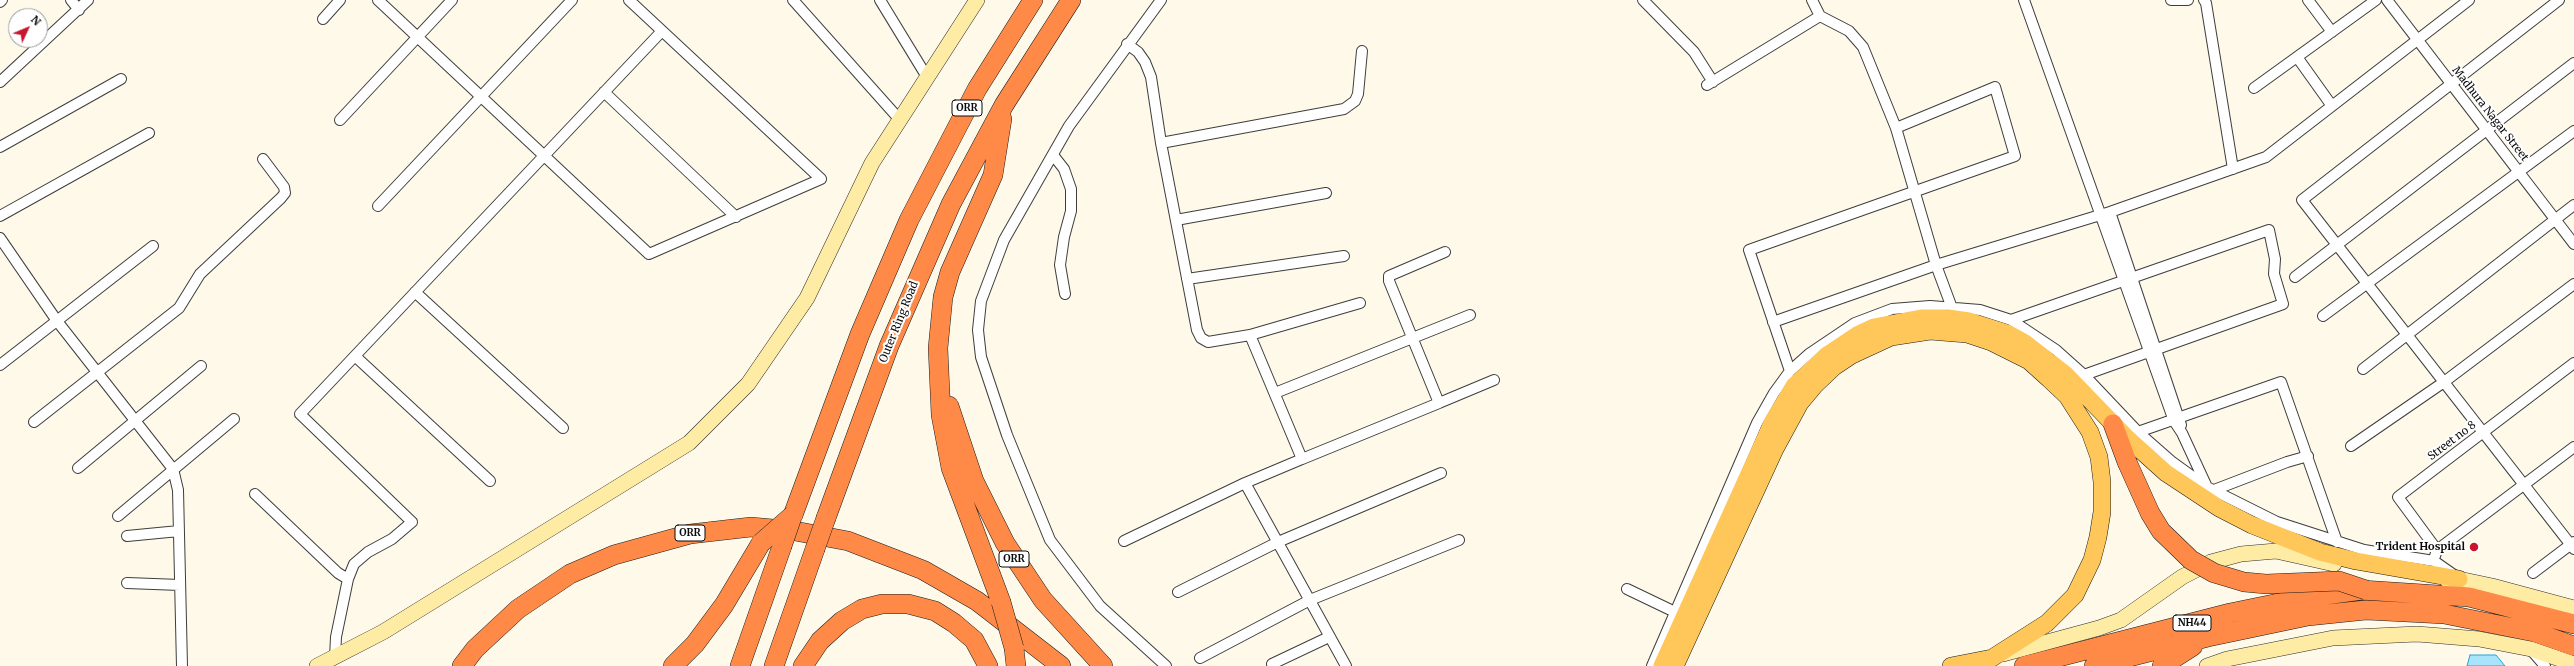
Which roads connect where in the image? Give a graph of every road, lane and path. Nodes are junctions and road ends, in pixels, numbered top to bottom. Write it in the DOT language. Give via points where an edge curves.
graph roads {
  1 [pos="71,0"];
  2 [pos="88,0"];
  3 [pos="340,0"];
  4 [pos="378,0"];
  5 [pos="452,0"];
  6 [pos="572,0"];
  7 [pos="629,0"];
  8 [pos="793,0"];
  9 [pos="880,0"];
  10 [pos="977,0"];
  11 [pos="1033,0"];
  12 [pos="1071,0"];
  13 [pos="1161,0"];
  14 [pos="1643,0"];
  15 [pos="1812,0"];
  16 [pos="2024,0"];
  17 [pos="2171,0"];
  18 [pos="2188,0"];
  19 [pos="2204,0"];
  20 [pos="2308,0"];
  21 [pos="2376,0"];
  22 [pos="2387,0"];
  23 [pos="2469,0"];
  24 [pos="2559,0"];
  25 [pos="79,10"];
  26 [pos="1820,16"];
  27 [pos="323,19"];
  28 [pos="662,30"];
  29 [pos="2332,32"];
  30 [pos="418,37"];
  31 [pos="2418,40"];
  32 [pos="1127,44"];
  33 [pos="1362,51"];
  34 [pos="2297,57"];
  35 [pos="2574,63"];
  36 [pos="927,77"];
  37 [pos="120,80"];
  38 [pos="0,82"];
  39 [pos="2450,82"];
  40 [pos="2254,88"];
  41 [pos="604,92"];
  42 [pos="482,96"];
  43 [pos="1004,105"];
  44 [pos="2332,106"];
  45 [pos="340,120"];
  46 [pos="900,120"];
  47 [pos="1896,128"];
  48 [pos="2487,131"];
  49 [pos="2574,131"];
  50 [pos="149,133"];
  51 [pos="1161,143"];
  52 [pos="0,147"];
  53 [pos="545,154"];
  54 [pos="1053,155"];
  55 [pos="263,159"];
  56 [pos="2233,169"];
  57 [pos="2519,172"];
  58 [pos="1326,193"];
  59 [pos="1915,193"];
  60 [pos="2574,205"];
  61 [pos="378,206"];
  62 [pos="2106,213"];
  63 [pos="0,216"];
  64 [pos="736,217"];
  65 [pos="2555,219"];
  66 [pos="1176,220"];
  67 [pos="0,238"];
  68 [pos="2574,244"];
  69 [pos="153,246"];
  70 [pos="2337,246"];
  71 [pos="1445,252"];
  72 [pos="1344,256"];
  73 [pos="1936,265"];
  74 [pos="2295,277"];
  75 [pos="1187,279"];
  76 [pos="2128,279"];
  77 [pos="2367,284"];
  78 [pos="2574,284"];
  79 [pos="415,292"];
  80 [pos="1065,294"];
  81 [pos="1360,303"];
  82 [pos="1952,308"];
  83 [pos="1470,315"];
  84 [pos="2323,316"];
  85 [pos="2011,320"];
  86 [pos="57,321"];
  87 [pos="1773,322"];
  88 [pos="1250,335"];
  89 [pos="2407,335"];
  90 [pos="1414,337"];
  91 [pos="2152,351"];
  92 [pos="356,357"];
  93 [pos="2574,363"];
  94 [pos="0,365"];
  95 [pos="201,366"];
  96 [pos="2363,369"];
  97 [pos="1790,371"];
  98 [pos="97,374"];
  99 [pos="2084,375"];
  100 [pos="1494,380"];
  101 [pos="2444,382"];
  102 [pos="1275,393"];
  103 [pos="1439,403"];
  104 [pos="234,419"];
  105 [pos="2177,420"];
  106 [pos="34,422"];
  107 [pos="136,422"];
  108 [pos="2113,424"];
  109 [pos="564,428"];
  110 [pos="2138,432"];
  111 [pos="2483,432"];
  112 [pos="951,433"];
  113 [pos="2351,446"];
  114 [pos="2574,447"];
  115 [pos="2308,456"];
  116 [pos="1302,459"];
  117 [pos="78,468"];
  118 [pos="173,469"];
  119 [pos="1440,473"];
  120 [pos="490,481"];
  121 [pos="1245,483"];
  122 [pos="2523,484"];
  123 [pos="2211,488"];
  124 [pos="255,494"];
  125 [pos="793,515"];
  126 [pos="118,516"];
  127 [pos="179,532"];
  128 [pos="127,536"];
  129 [pos="1459,540"];
  130 [pos="1124,541"];
  131 [pos="1278,542"];
  132 [pos="2337,542"];
  133 [pos="2573,545"];
  134 [pos="2437,550"];
  135 [pos="2434,561"];
  136 [pos="2533,573"];
  137 [pos="348,579"];
  138 [pos="2459,579"];
  139 [pos="127,583"];
  140 [pos="180,585"];
  141 [pos="1627,589"];
  142 [pos="2366,590"];
  143 [pos="1178,592"];
  144 [pos="1310,600"];
  145 [pos="2574,608"];
  146 [pos="1675,612"];
  147 [pos="2574,624"];
  148 [pos="1329,637"];
  149 [pos="2208,637"];
  150 [pos="2574,646"];
  151 [pos="2531,649"];
  152 [pos="1015,657"];
  153 [pos="335,658"];
  154 [pos="1200,658"];
  155 [pos="1992,658"];
  156 [pos="1272,664"];
  157 [pos="2574,664"];
  158 [pos="182,666"];
  159 [pos="317,666"];
  160 [pos="462,666"];
  161 [pos="673,666"];
  162 [pos="740,666"];
  163 [pos="774,666"];
  164 [pos="804,666"];
  165 [pos="988,666"];
  166 [pos="1061,666"];
  167 [pos="1103,666"];
  168 [pos="1166,666"];
  169 [pos="1346,666"];
  170 [pos="1652,666"];
  171 [pos="1662,666"];
  172 [pos="1675,666"];
  173 [pos="1951,666"];
  174 [pos="2024,666"];
  175 [pos="2094,666"];
  176 [pos="2162,666"];
  177 [pos="2206,666"];
  178 [pos="2545,666"];
  1 -- 25 [label="street"];
  2 -- 25 [label="street"];
  3 -- 27 [label="street"];
  4 -- 30 [label="street"];
  5 -- 30 [label="street"];
  6 -- 42 [label="street"];
  7 -- 28 [label="street"];
  8 -- 46 [label="street"];
  9 -- 36 [label="street"];
  10 -- 36 [label="main road"];
  11 -- 125 [label="highway, ORR" via="977,89 909,220 860,334"];
  12 -- 43 [label="highway, Outer Ring Road / ORR"];
  13 -- 32 [label="street"];
  14 -- 26 [label="street" via="1694,52 1710,84"];
  15 -- 26 [label="street"];
  16 -- 62 [label="street"];
  17 -- 18 [label="street"];
  19 -- 56 [label="street"];
  20 -- 29 [label="street"];
  21 -- 29 [label="street"];
  22 -- 31 [label="street, Madhura Nagar Street"];
  23 -- 31 [label="street"];
  24 -- 39 [label="street"];
  25 -- 38 [label="street"];
  26 -- 47 [label="street" via="1857,38"];
  28 -- 41 [label="street"];
  28 -- 64 [label="street" via="821,178"];
  29 -- 34 [label="street"];
  30 -- 42 [label="street"];
  30 -- 45 [label="street"];
  31 -- 39 [label="street, Madhura Nagar Street"];
  31 -- 44 [label="street"];
  32 -- 51 [label="street" via="1146,62 1151,77"];
  32 -- 54 [label="street" via="1068,126"];
  33 -- 51 [label="street" via="1358,94 1355,101 1344,109"];
  34 -- 40 [label="street"];
  34 -- 44 [label="street"];
  35 -- 48 [label="street"];
  36 -- 46 [label="main road"];
  37 -- 52 [label="street"];
  39 -- 48 [label="street, Madhura Nagar Street"];
  39 -- 70 [label="street" via="2302,200"];
  41 -- 53 [label="street"];
  41 -- 64 [label="street"];
  42 -- 53 [label="street"];
  42 -- 61 [label="street"];
  43 -- 112 [label="highway" via="993,175 950,272 943,297 938,348 941,415"];
  43 -- 163 [label="highway, Outer Ring Road / ORR, bridge" via="951,204 908,298 870,395"];
  44 -- 56 [label="street" via="2266,157"];
  46 -- 153 [label="main road" via="872,163 807,298 748,384 694,438 383,632"];
  47 -- 59 [label="street"];
  47 -- 59 [label="street" via="1995,87 2015,156"];
  48 -- 57 [label="street, Madhura Nagar Street"];
  48 -- 70 [label="street"];
  49 -- 57 [label="street"];
  50 -- 63 [label="street"];
  51 -- 66 [label="street"];
  53 -- 64 [label="street" via="649,254"];
  53 -- 79 [label="street"];
  54 -- 80 [label="street" via="1064,169 1071,189 1071,211 1060,265"];
  54 -- 168 [label="street" via="1004,240 981,301 978,330 981,357 1007,436 1050,540 1100,606"];
  55 -- 98 [label="street" via="284,187 285,193 200,274 179,308"];
  56 -- 62 [label="street"];
  57 -- 65 [label="street, Madhura Nagar Street"];
  57 -- 77 [label="street"];
  58 -- 66 [label="street"];
  59 -- 73 [label="street"];
  59 -- 87 [label="street" via="1749,250"];
  60 -- 65 [label="street"];
  62 -- 73 [label="street"];
  62 -- 76 [label="street"];
  65 -- 68 [label="street, Madhura Nagar Street"];
  65 -- 89 [label="street"];
  66 -- 75 [label="street"];
  67 -- 86 [label="street"];
  69 -- 86 [label="street"];
  70 -- 74 [label="street"];
  70 -- 77 [label="street"];
  71 -- 90 [label="street" via="1389,276"];
  72 -- 75 [label="street"];
  73 -- 82 [label="street"];
  73 -- 87 [label="street"];
  75 -- 88 [label="street" via="1197,330 1201,338 1208,342"];
  76 -- 85 [label="street"];
  76 -- 91 [label="street"];
  76 -- 91 [label="street" via="2269,230 2275,259 2274,274 2283,304"];
  77 -- 84 [label="street"];
  77 -- 89 [label="street"];
  78 -- 101 [label="street"];
  79 -- 92 [label="street"];
  79 -- 109 [label="street"];
  81 -- 88 [label="street"];
  82 -- 85 [label="street" via="1980,310"];
  82 -- 97 [label="street" via="1930,306 1892,309 1855,323 1809,354"];
  83 -- 90 [label="street"];
  85 -- 99 [label="street" via="2056,350"];
  86 -- 94 [label="street"];
  86 -- 98 [label="street"];
  87 -- 97 [label="street"];
  88 -- 102 [label="street"];
  89 -- 96 [label="street"];
  89 -- 101 [label="street"];
  90 -- 102 [label="street"];
  90 -- 103 [label="street"];
  91 -- 99 [label="street"];
  91 -- 105 [label="street"];
  92 -- 120 [label="street"];
  92 -- 137 [label="street" via="300,414 412,522 392,539 368,552 354,564"];
  93 -- 111 [label="street, Street no 8"];
  95 -- 107 [label="street"];
  97 -- 146 [label="street" via="1757,423"];
  98 -- 106 [label="street"];
  98 -- 107 [label="street"];
  99 -- 110 [label="street"];
  100 -- 103 [label="street"];
  101 -- 111 [label="street"];
  101 -- 113 [label="street"];
  102 -- 116 [label="street"];
  103 -- 116 [label="street"];
  104 -- 118 [label="street"];
  105 -- 110 [label="street"];
  105 -- 115 [label="street" via="2281,382"];
  105 -- 123 [label="street"];
  107 -- 117 [label="street"];
  107 -- 118 [label="street"];
  108 -- 138 [label="main road" via="2166,472 2219,508 2252,525 2328,554"];
  108 -- 142 [label="highway, bridge" via="2127,462 2161,531 2191,560 2214,573 2244,582 2266,584 2339,580"];
  108 -- 171 [label="main road" via="2044,356 2007,333 1988,326 1948,318 1921,318 1874,327 1856,335 1809,370 1783,402"];
  110 -- 123 [label="street" via="2171,461"];
  111 -- 122 [label="street"];
  111 -- 134 [label="street, Street no 8" via="2398,497"];
  112 -- 152 [label="highway, ORR, bridge" via="952,468 1001,602"];
  112 -- 167 [label="highway, ORR" via="988,510 1024,575 1062,624"];
  114 -- 122 [label="street"];
  115 -- 123 [label="street"];
  115 -- 132 [label="street"];
  116 -- 121 [label="street"];
  118 -- 126 [label="street"];
  118 -- 127 [label="street" via="178,490"];
  119 -- 131 [label="street"];
  121 -- 130 [label="street"];
  121 -- 131 [label="street"];
  122 -- 133 [label="street"];
  122 -- 134 [label="street"];
  123 -- 132 [label="street" via="2277,522"];
  124 -- 137 [label="street" via="338,573"];
  125 -- 161 [label="highway, ORR, bridge" via="761,543 724,605 695,644"];
  125 -- 162 [label="highway, ORR, bridge"];
  127 -- 128 [label="street"];
  127 -- 140 [label="street"];
  129 -- 144 [label="street"];
  131 -- 143 [label="street"];
  131 -- 144 [label="street"];
  132 -- 135 [label="street" via="2364,550"];
  133 -- 136 [label="street"];
  134 -- 135 [label="street"];
  135 -- 138 [label="street"];
  137 -- 153 [label="street" via="336,637"];
  138 -- 145 [label="main road"];
  138 -- 155 [label="main road" via="2432,582 2276,551 2241,554 2211,562 2188,574 2121,620"];
  139 -- 140 [label="street"];
  140 -- 158 [label="street"];
  141 -- 146 [label="street"];
  142 -- 147 [label="highway, NH44" via="2469,597"];
  142 -- 174 [label="highway, NH44" via="2303,598 2230,613"];
  144 -- 148 [label="street"];
  144 -- 154 [label="street"];
  146 -- 170 [label="street"];
  148 -- 156 [label="street"];
  148 -- 169 [label="street"];
  149 -- 150 [label="highway, NH44" via="2308,616 2366,610 2444,614 2534,632"];
  149 -- 175 [label="highway, NH44"];
  149 -- 176 [label="highway"];
  151 -- 157 [label="main road"];
  151 -- 177 [label="main road" via="2479,638 2417,634 2341,637 2227,659"];
  151 -- 178 [label="street"];
  153 -- 159 [label="main road"];
  155 -- 172 [label="main road" via="2046,623 2062,609 2084,579 2094,552 2102,512 2099,458 2080,412 2067,396 2029,362 1990,342 1967,334 1930,331 1891,337 1852,355 1829,371 1800,403 1775,448"];
  155 -- 173 [label="main road"];
  160 -- 166 [label="highway, ORR" via="475,649 518,609 570,574 614,555 690,534 751,527 848,540 916,566 977,601"];
  164 -- 165 [label="highway" via="820,641 842,621 862,609 882,604 908,604 935,611 954,622 974,640"];
}
